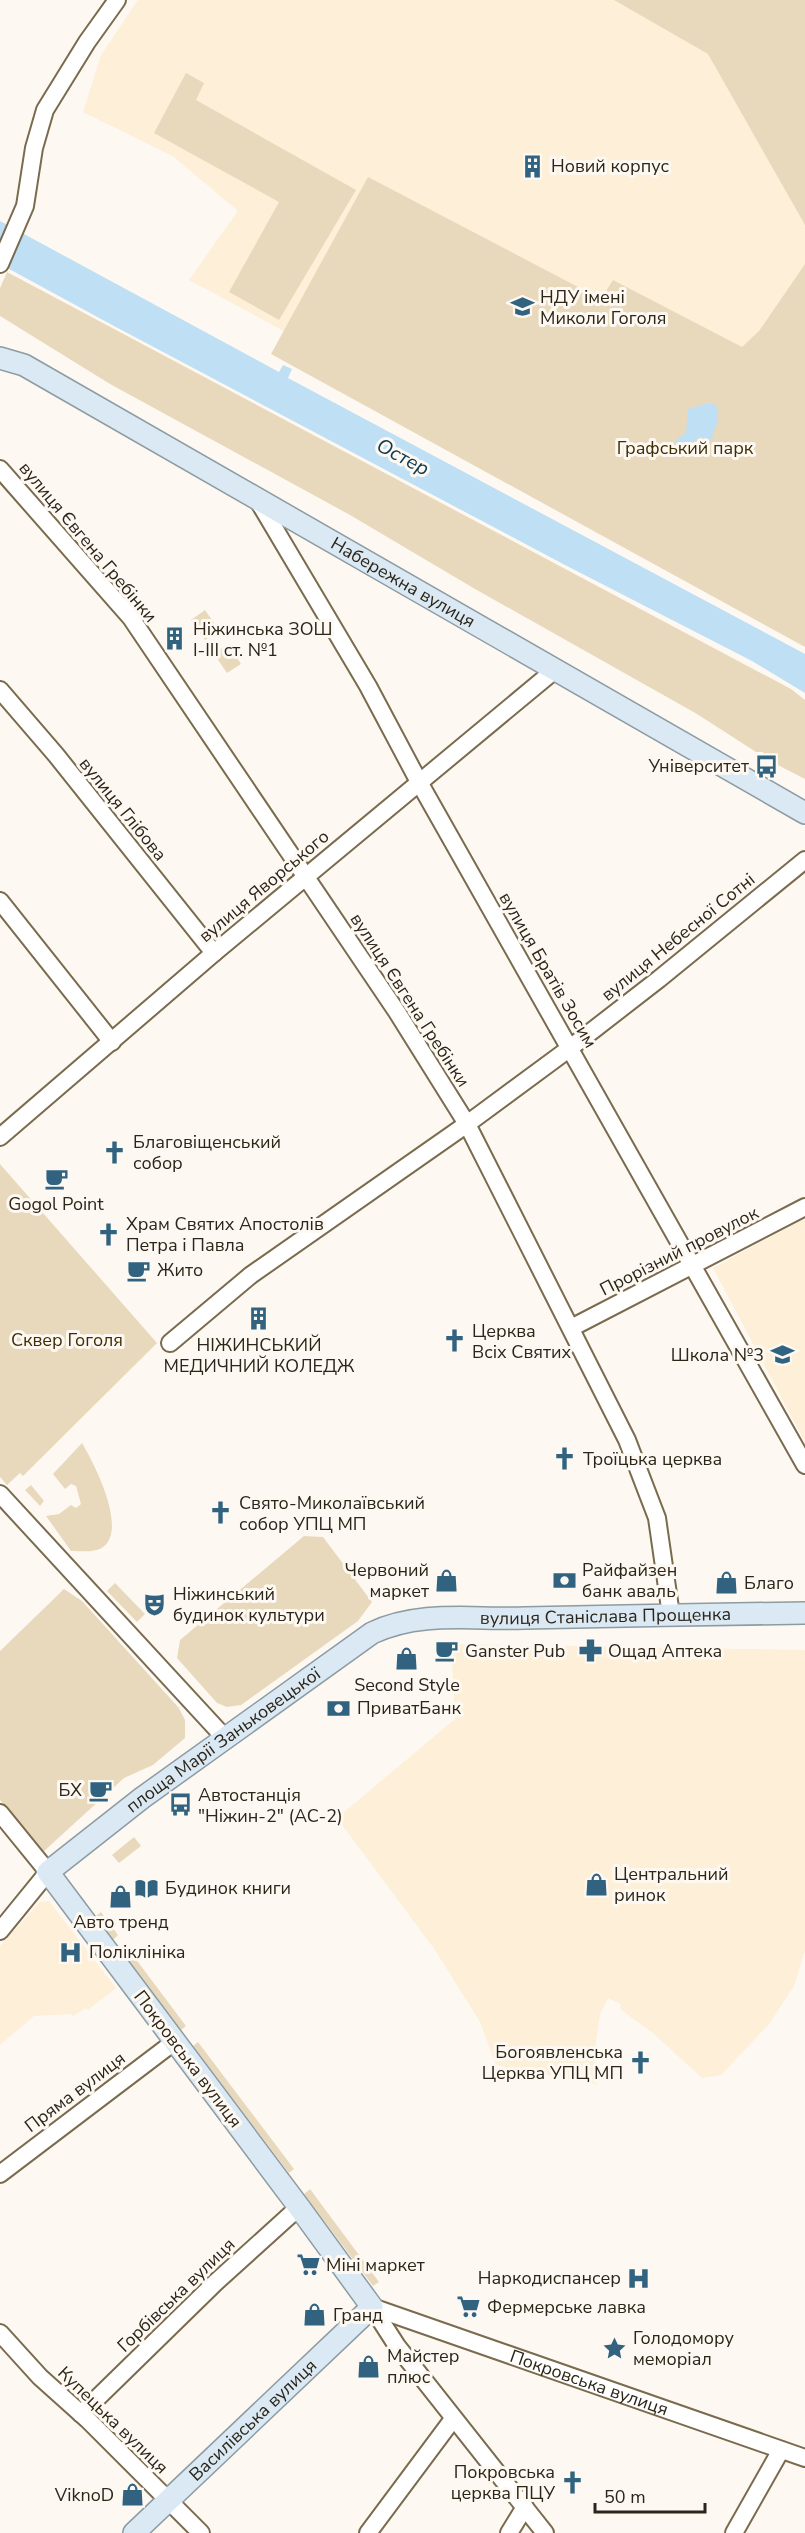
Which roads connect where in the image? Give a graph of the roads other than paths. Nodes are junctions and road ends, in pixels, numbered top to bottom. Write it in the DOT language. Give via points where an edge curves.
graph roads {
  1 [pos="117,0"];
  2 [pos="0,264"];
  3 [pos="0,358"];
  4 [pos="0,469"];
  5 [pos="255,495"];
  6 [pos="556,669"];
  7 [pos="0,690"];
  8 [pos="419,782"];
  9 [pos="805,813"];
  10 [pos="805,860"];
  11 [pos="305,877"];
  12 [pos="0,901"];
  13 [pos="214,953"];
  14 [pos="112,1042"];
  15 [pos="570,1048"];
  16 [pos="467,1124"];
  17 [pos="0,1137"];
  18 [pos="805,1207"];
  19 [pos="693,1266"];
  20 [pos="570,1328"];
  21 [pos="170,1343"];
  22 [pos="805,1465"];
  23 [pos="0,1494"];
  24 [pos="805,1613"];
  25 [pos="671,1615"];
  26 [pos="406,1620"];
  27 [pos="225,1738"];
  28 [pos="0,1812"];
  29 [pos="48,1872"];
  30 [pos="0,1931"];
  31 [pos="174,2042"];
  32 [pos="0,2174"];
  33 [pos="299,2207"];
  34 [pos="372,2307"];
  35 [pos="0,2333"];
  36 [pos="81,2414"];
  37 [pos="453,2419"];
  38 [pos="781,2450"];
  39 [pos="805,2458"];
  40 [pos="168,2501"];
  41 [pos="525,2507"];
  42 [pos="134,2533"];
  43 [pos="201,2533"];
  44 [pos="368,2533"];
  45 [pos="509,2533"];
  46 [pos="544,2533"];
  47 [pos="734,2533"];
  1 -- 2 [label="street" via="45,110 34,148 25,206"];
  3 -- 5 [label="main road, Набережна вулиця" via="24,365"];
  4 -- 11 [label="street, вулиця Євгена Гребінки" via="131,618"];
  5 -- 6 [label="main road, Набережна вулиця"];
  5 -- 8 [label="street, вулиця Братів Зосим" via="368,686"];
  6 -- 8 [label="street, вулиця Яворського"];
  6 -- 9 [label="main road, Набережна вулиця"];
  7 -- 13 [label="street, вулиця Глібова"];
  8 -- 11 [label="street, вулиця Яворського"];
  8 -- 15 [label="street, вулиця Братів Зосим"];
  10 -- 15 [label="street, вулиця Небесної Сотні"];
  11 -- 13 [label="street, вулиця Яворського"];
  11 -- 16 [label="street, вулиця Євгена Гребінки"];
  12 -- 14 [label="street"];
  13 -- 14 [label="street, вулиця Яворського"];
  14 -- 17 [label="street, вулиця Яворського"];
  15 -- 16 [label="street, вулиця Небесної Сотні"];
  15 -- 19 [label="street, вулиця Братів Зосим"];
  16 -- 20 [label="street, вулиця Євгена Гребінки"];
  16 -- 21 [label="street, вулиця Небесної Сотні" via="251,1275"];
  18 -- 19 [label="street, Прорізний провулок"];
  19 -- 20 [label="street, Прорізний провулок"];
  19 -- 22 [label="street, вулиця Братів Зосим"];
  20 -- 25 [label="street, вулиця Євгена Гребінки" via="627,1440 657,1518"];
  23 -- 27 [label="street"];
  24 -- 25 [label="main road, вулиця Станіслава Прощенка"];
  25 -- 26 [label="main road, вулиця Станіслава Прощенка"];
  26 -- 27 [label="main road, площа Марії Заньковецької" via="372,1633"];
  27 -- 29 [label="main road, площа Марії Заньковецької"];
  28 -- 29 [label="street, Покровська вулиця"];
  29 -- 30 [label="street"];
  29 -- 31 [label="main road, Покровська вулиця"];
  31 -- 32 [label="street, Пряма вулиця"];
  31 -- 33 [label="main road, Покровська вулиця"];
  33 -- 34 [label="main road, Покровська вулиця"];
  33 -- 36 [label="street, Горбівська вулиця"];
  34 -- 37 [label="street, Покровська вулиця"];
  34 -- 38 [label="street, Покровська вулиця"];
  34 -- 40 [label="main road, Василівська вулиця"];
  35 -- 36 [label="street, Купецька вулиця"];
  36 -- 40 [label="street, Купецька вулиця"];
  37 -- 41 [label="street, Покровська вулиця"];
  37 -- 44 [label="street"];
  38 -- 39 [label="street, Покровська вулиця"];
  38 -- 47 [label="street"];
  40 -- 42 [label="main road, Василівська вулиця"];
  40 -- 43 [label="street, Купецька вулиця"];
  41 -- 45 [label="street"];
  41 -- 46 [label="street, Покровська вулиця"];
}
